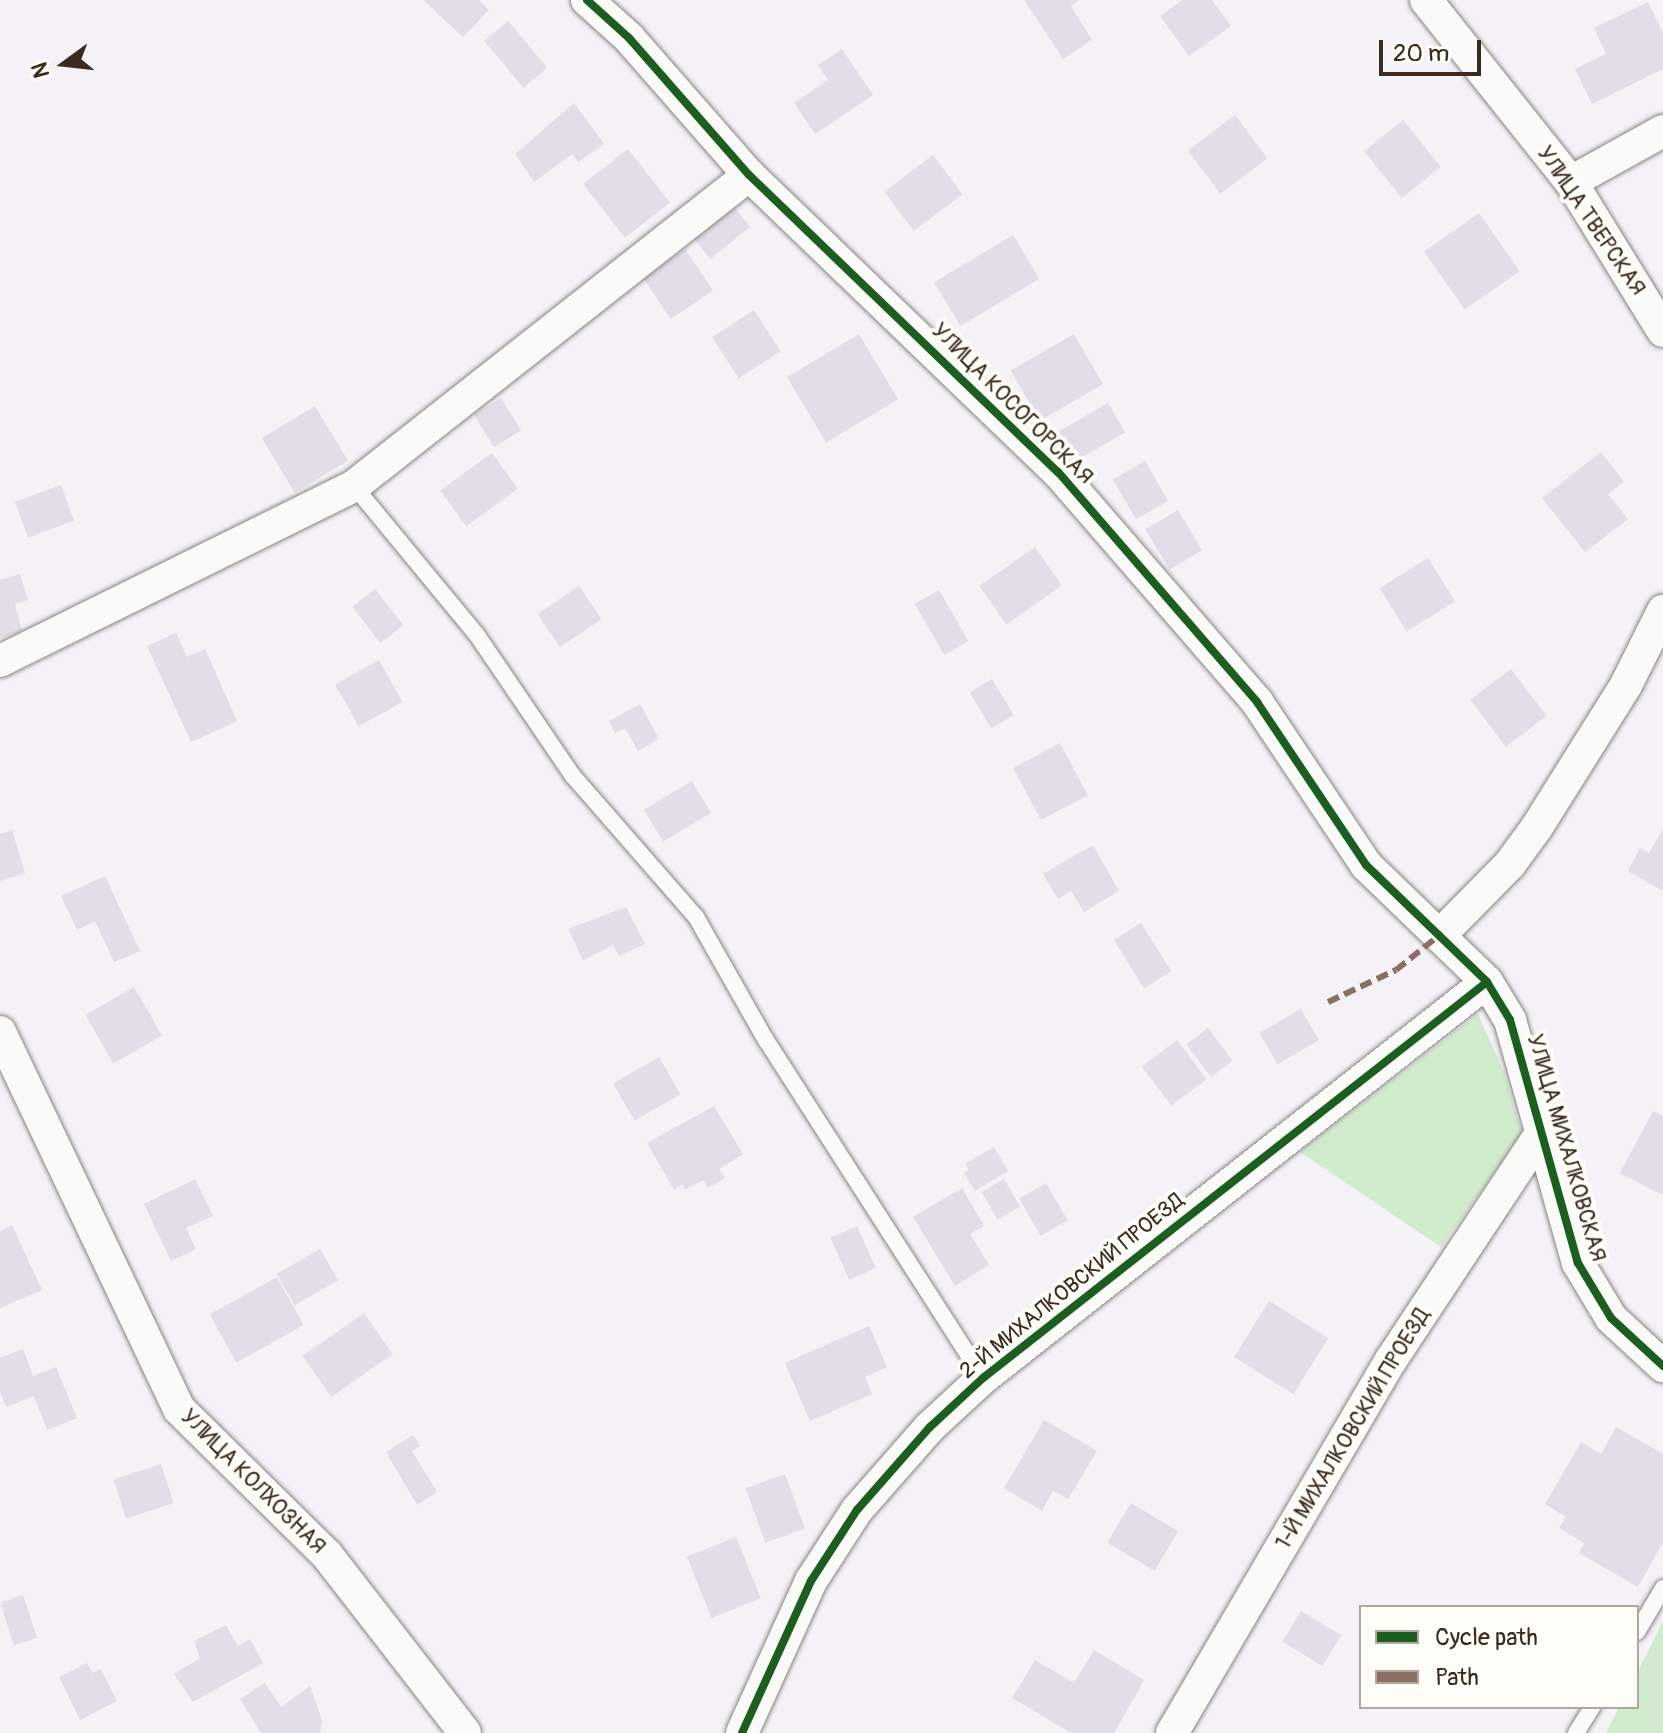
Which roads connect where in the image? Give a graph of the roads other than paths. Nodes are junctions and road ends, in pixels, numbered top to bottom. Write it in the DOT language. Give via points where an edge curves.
graph roads {
  1 [pos="1426,0"];
  2 [pos="604,4"];
  3 [pos="1663,131"];
  4 [pos="749,175"];
  5 [pos="1571,182"];
  6 [pos="1663,331"];
  7 [pos="354,486"];
  8 [pos="1663,611"];
  9 [pos="0,661"];
  10 [pos="1442,933"];
  11 [pos="1487,982"];
  12 [pos="0,1032"];
  13 [pos="1543,1130"];
  14 [pos="1663,1366"];
  15 [pos="983,1378"];
  16 [pos="1663,1588"];
  17 [pos="1639,1629"];
  18 [pos="1591,1709"];
  19 [pos="465,1733"];
  20 [pos="742,1733"];
  21 [pos="1172,1733"];
  22 [pos="1576,1733"];
  1 -- 5 [label="street, УЛИЦА ТВЕРСКАЯ"];
  2 -- 4 [label="street, УЛИЦА КОСОГОРСКАЯ"];
  3 -- 5 [label="street"];
  4 -- 7 [label="street"];
  4 -- 10 [label="street, УЛИЦА КОСОГОРСКАЯ" via="1058,472 1257,702 1366,865"];
  5 -- 6 [label="street, УЛИЦА ТВЕРСКАЯ"];
  7 -- 9 [label="street"];
  7 -- 15 [label="lane" via="477,635 573,776 696,917 766,1040"];
  8 -- 10 [label="street" via="1626,685 1537,827 1510,864"];
  10 -- 11 [label="street, УЛИЦА МИХАЛКОВСКАЯ"];
  11 -- 13 [label="street, УЛИЦА МИХАЛКОВСКАЯ" via="1510,1020"];
  11 -- 15 [label="street, 2-Й МИХАЛКОВСКИЙ ПРОЕЗД"];
  12 -- 19 [label="street, УЛИЦА КОЛХОЗНАЯ" via="179,1409 327,1555"];
  13 -- 14 [label="street, УЛИЦА МИХАЛКОВСКАЯ" via="1565,1225 1587,1281 1627,1336"];
  13 -- 21 [label="street, 1-Й МИХАЛКОВСКИЙ ПРОЕЗД" via="1391,1360"];
  15 -- 20 [label="street, 2-Й МИХАЛКОВСКИЙ ПРОЕЗД" via="895,1463 857,1510 811,1581"];
  16 -- 17 [label="lane"];
  18 -- 22 [label="lane"];
}
